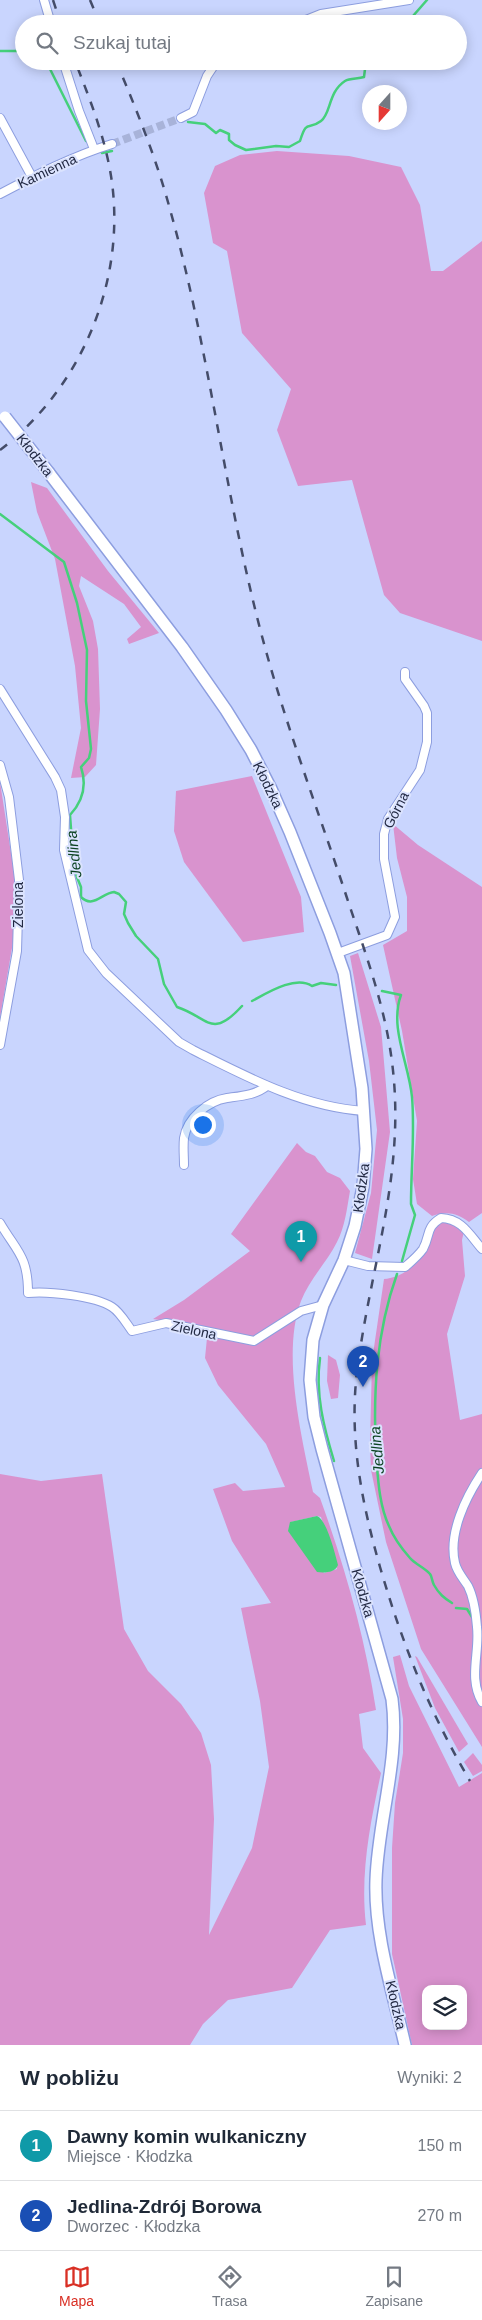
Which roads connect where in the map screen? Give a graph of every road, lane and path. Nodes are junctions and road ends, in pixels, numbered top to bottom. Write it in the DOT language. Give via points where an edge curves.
graph roads {
  1 [pos="44,0"];
  2 [pos="409,0"];
  3 [pos="48,15"];
  4 [pos="319,15"];
  5 [pos="66,70"];
  6 [pos="211,70"];
  7 [pos="0,118"];
  8 [pos="181,118"];
  9 [pos="112,144"];
  10 [pos="94,149"];
  11 [pos="32,177"];
  12 [pos="0,194"];
  13 [pos="2,414"];
  14 [pos="405,672"];
  15 [pos="0,689"];
  16 [pos="0,765"];
  17 [pos="338,953"];
  18 [pos="0,1045"];
  19 [pos="267,1086"];
  20 [pos="364,1111"];
  21 [pos="184,1165"];
  22 [pos="0,1223"];
  23 [pos="482,1249"];
  24 [pos="344,1260"];
  25 [pos="322,1305"];
  26 [pos="482,1473"];
  27 [pos="482,1702"];
  28 [pos="405,2045"];
  1 -- 3 [label="street"];
  2 -- 4 [label="street"];
  5 -- 10 [label="street"];
  6 -- 8 [label="street" via="193,112"];
  7 -- 11 [label="street"];
  9 -- 10 [label="street, Kamienna"];
  10 -- 11 [label="street, Kamienna"];
  11 -- 12 [label="street, Kamienna"];
  13 -- 17 [label="main road, Kłodzka, bridge" via="182,647 251,750 290,832"];
  14 -- 17 [label="street, Górna" via="404,679 424,706 427,742 420,770 388,819 384,834 384,859 395,917 387,935"];
  15 -- 19 [label="street" via="61,790 65,818 64,850 71,885 88,950 96,962 179,1042"];
  16 -- 18 [label="street, Zielona" via="9,797 19,880 18,951"];
  17 -- 20 [label="main road, Kłodzka" via="350,1002"];
  19 -- 20 [label="street" via="338,1108"];
  19 -- 21 [label="street" via="259,1092 220,1099 194,1116 184,1136"];
  20 -- 24 [label="main road, Kłodzka" via="363,1187"];
  22 -- 25 [label="street, Zielona" via="25,1262 28,1293 54,1292 102,1302 114,1307 132,1331 166,1323 254,1341 301,1311"];
  23 -- 24 [label="street" via="463,1224 451,1218 441,1218 429,1228 424,1247 405,1267 368,1266"];
  24 -- 25 [label="main road, Kłodzka"];
  25 -- 28 [label="main road, Kłodzka" via="313,1340 310,1380 314,1416 387,1679 395,1722 377,1858 376,1906"];
  26 -- 27 [label="street" via="460,1516 455,1532 454,1562 471,1595 476,1617 478,1643 474,1677"];
}
